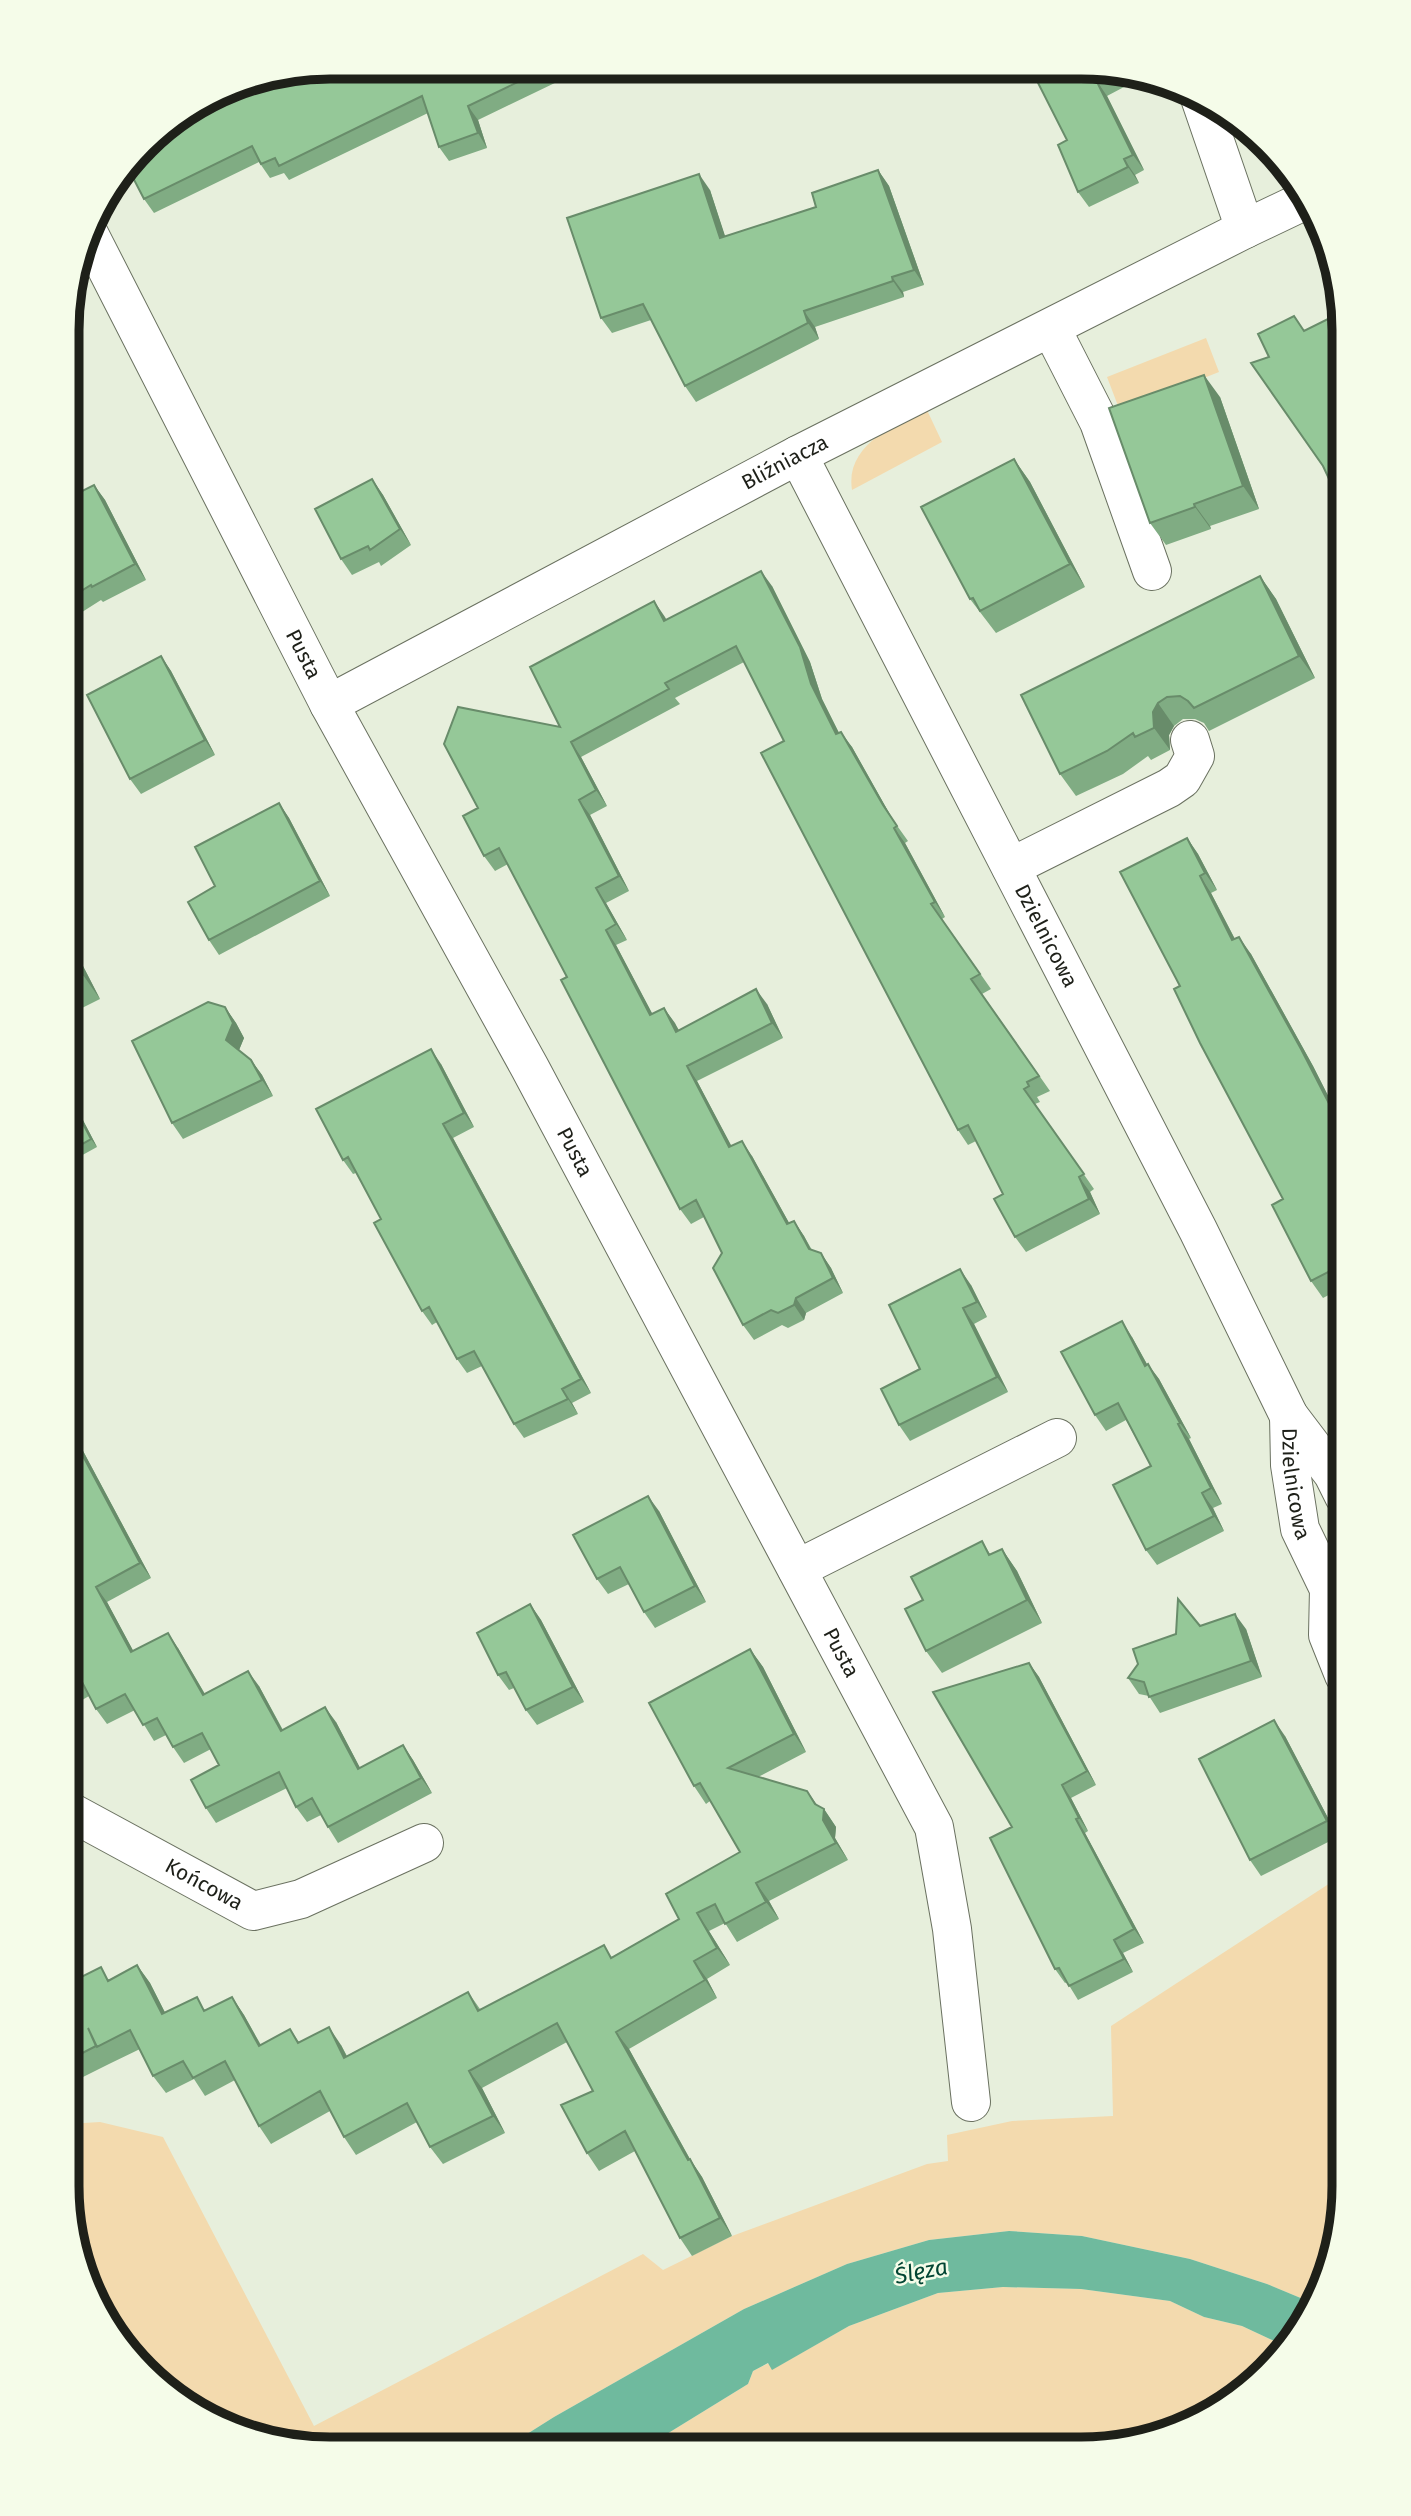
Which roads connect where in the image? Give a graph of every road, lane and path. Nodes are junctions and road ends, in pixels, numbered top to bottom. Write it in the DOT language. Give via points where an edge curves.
graph roads {
  1 [pos="1204,111"];
  2 [pos="1299,203"];
  3 [pos="1245,229"];
  4 [pos="94,244"];
  5 [pos="1051,328"];
  6 [pos="798,455"];
  7 [pos="1152,571"];
  8 [pos="329,704"];
  9 [pos="1190,740"];
  10 [pos="1011,867"];
  11 [pos="1289,1416"];
  12 [pos="1058,1438"];
  13 [pos="1332,1473"];
  14 [pos="797,1569"];
  15 [pos="1332,1579"];
  16 [pos="1332,1610"];
  17 [pos="1332,1644"];
  18 [pos="79,1817"];
  19 [pos="424,1843"];
  20 [pos="971,2102"];
  1 -- 3 [label="street"];
  2 -- 3 [label="street, Bliźniacza"];
  3 -- 5 [label="street, Bliźniacza"];
  4 -- 8 [label="street, Pusta"];
  5 -- 6 [label="street, Bliźniacza"];
  5 -- 7 [label="street" via="1099,422"];
  6 -- 8 [label="street, Bliźniacza"];
  6 -- 10 [label="street, Dzielnicowa"];
  8 -- 14 [label="street, Pusta" via="530,1068"];
  9 -- 10 [label="street" via="1195,756 1176,783"];
  10 -- 11 [label="street, Dzielnicowa"];
  11 -- 13 [label="street, Dzielnicowa"];
  11 -- 15 [label="street, Dzielnicowa" via="1290,1465 1300,1529"];
  12 -- 14 [label="street"];
  14 -- 20 [label="street, Pusta" via="934,1827 952,1929"];
  16 -- 17 [label="street" via="1328,1634"];
  18 -- 19 [label="street, Końcowa" via="253,1911 301,1899"];
}
